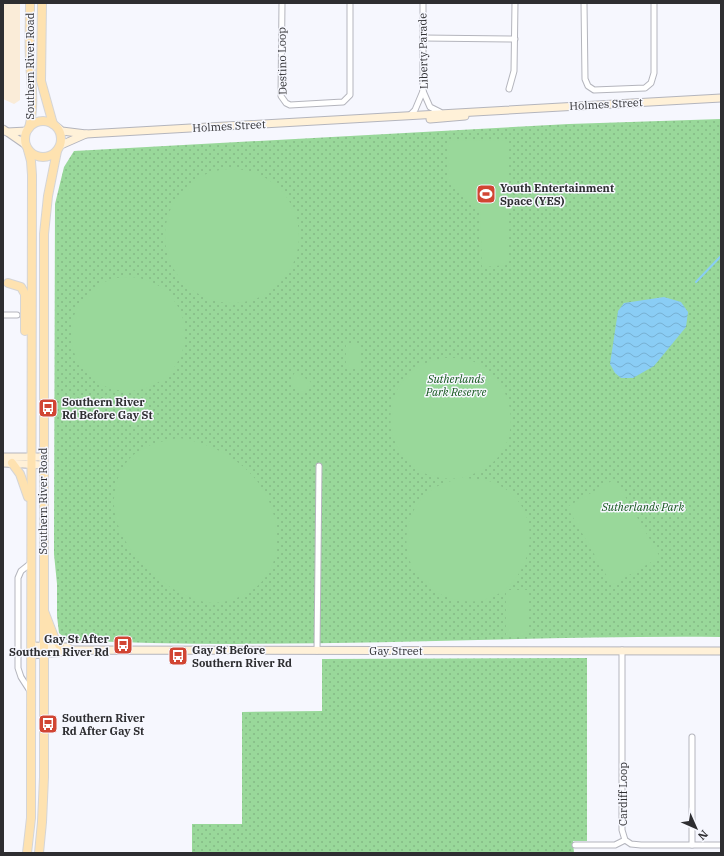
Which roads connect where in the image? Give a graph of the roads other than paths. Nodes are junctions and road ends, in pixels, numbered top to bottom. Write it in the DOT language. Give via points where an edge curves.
graph roads {
  1 [pos="30,3"];
  2 [pos="42,3"];
  3 [pos="282,3"];
  4 [pos="350,3"];
  5 [pos="423,3"];
  6 [pos="515,3"];
  7 [pos="584,3"];
  8 [pos="654,3"];
  9 [pos="423,38"];
  10 [pos="515,39"];
  11 [pos="509,89"];
  12 [pos="423,92"];
  13 [pos="721,98"];
  14 [pos="492,112"];
  15 [pos="443,113"];
  16 [pos="409,116"];
  17 [pos="372,118"];
  18 [pos="55,126"];
  19 [pos="5,130"];
  20 [pos="28,130"];
  21 [pos="86,134"];
  22 [pos="27,148"];
  23 [pos="59,148"];
  24 [pos="6,283"];
  25 [pos="3,315"];
  26 [pos="17,315"];
  27 [pos="31,342"];
  28 [pos="3,457"];
  29 [pos="31,460"];
  30 [pos="43,461"];
  31 [pos="3,463"];
  32 [pos="12,463"];
  33 [pos="319,466"];
  34 [pos="31,506"];
  35 [pos="31,564"];
  36 [pos="43,609"];
  37 [pos="60,646"];
  38 [pos="31,650"];
  39 [pos="43,650"];
  40 [pos="72,650"];
  41 [pos="622,650"];
  42 [pos="317,651"];
  43 [pos="721,651"];
  44 [pos="31,692"];
  45 [pos="692,737"];
  46 [pos="625,840"];
  47 [pos="575,845"];
  48 [pos="692,845"];
  49 [pos="721,845"];
  50 [pos="27,853"];
  51 [pos="39,853"];
  1 -- 20 [label="main road, Southern River Road" via="32,76"];
  2 -- 18 [label="main road, Southern River Road" via="41,82"];
  3 -- 4 [label="street, Destino Loop" via="281,96 290,105 343,102 350,95"];
  5 -- 9 [label="street, Liberty Parade"];
  6 -- 10 [label="street"];
  7 -- 8 [label="street" via="585,79 588,86 594,90 645,88 651,83 654,73"];
  9 -- 10 [label="street"];
  9 -- 12 [label="street, Liberty Parade"];
  10 -- 11 [label="street" via="514,71"];
  12 -- 15 [label="street, Liberty Parade" via="430,107"];
  12 -- 16 [label="street" via="415,110"];
  13 -- 14 [label="main road, Holmes Street"];
  14 -- 15 [label="main road, Holmes Street"];
  14 -- 17 [label="main road, Holmes Street" via="450,118 393,121"];
  15 -- 16 [label="main road, Holmes Street"];
  16 -- 17 [label="main road, Holmes Street"];
  17 -- 21 [label="main road, Holmes Street"];
  18 -- 20 [label="main road" via="40,121"];
  18 -- 21 [label="main road, Holmes Street" via="62,131"];
  18 -- 23 [label="main road" via="61,139"];
  19 -- 20 [label="main road"];
  19 -- 22 [label="main road"];
  20 -- 22 [label="main road" via="25,136"];
  21 -- 23 [label="main road, Holmes Street"];
  22 -- 23 [label="main road" via="34,156 43,158 51,156"];
  22 -- 27 [label="main road, Southern River Road" via="32,175"];
  23 -- 30 [label="main road, Southern River Road" via="48,196 44,234"];
  24 -- 27 [label="main road" via="18,285 24,291 25,335"];
  25 -- 26 [label="street"];
  27 -- 29 [label="main road, Southern River Road"];
  28 -- 29 [label="main road"];
  29 -- 30 [label="main road"];
  29 -- 32 [label="main road"];
  29 -- 34 [label="main road, Southern River Road"];
  30 -- 36 [label="main road, Southern River Road"];
  31 -- 32 [label="main road"];
  32 -- 34 [label="main road" via="20,474"];
  33 -- 42 [label="street"];
  34 -- 35 [label="main road, Southern River Road"];
  35 -- 38 [label="main road, Southern River Road"];
  35 -- 44 [label="street, Southern River Road" via="18,573 17,647 19,672"];
  36 -- 37 [label="main road"];
  36 -- 39 [label="main road, Southern River Road"];
  37 -- 39 [label="main road, Gay Street"];
  37 -- 40 [label="main road, Gay Street"];
  38 -- 39 [label="main road, Gay Street"];
  38 -- 44 [label="main road, Southern River Road"];
  39 -- 40 [label="main road, Gay Street"];
  39 -- 51 [label="main road, Southern River Road" via="44,777"];
  40 -- 42 [label="main road, Gay Street"];
  41 -- 42 [label="main road, Gay Street"];
  41 -- 43 [label="main road, Gay Street"];
  41 -- 46 [label="street, Cardiff Loop" via="622,830"];
  44 -- 50 [label="main road, Southern River Road" via="31,818"];
  45 -- 48 [label="street"];
  46 -- 47 [label="street" via="615,845"];
  46 -- 48 [label="street, Cardiff Loop" via="631,844 641,845"];
  48 -- 49 [label="street, Cardiff Loop"];
}
